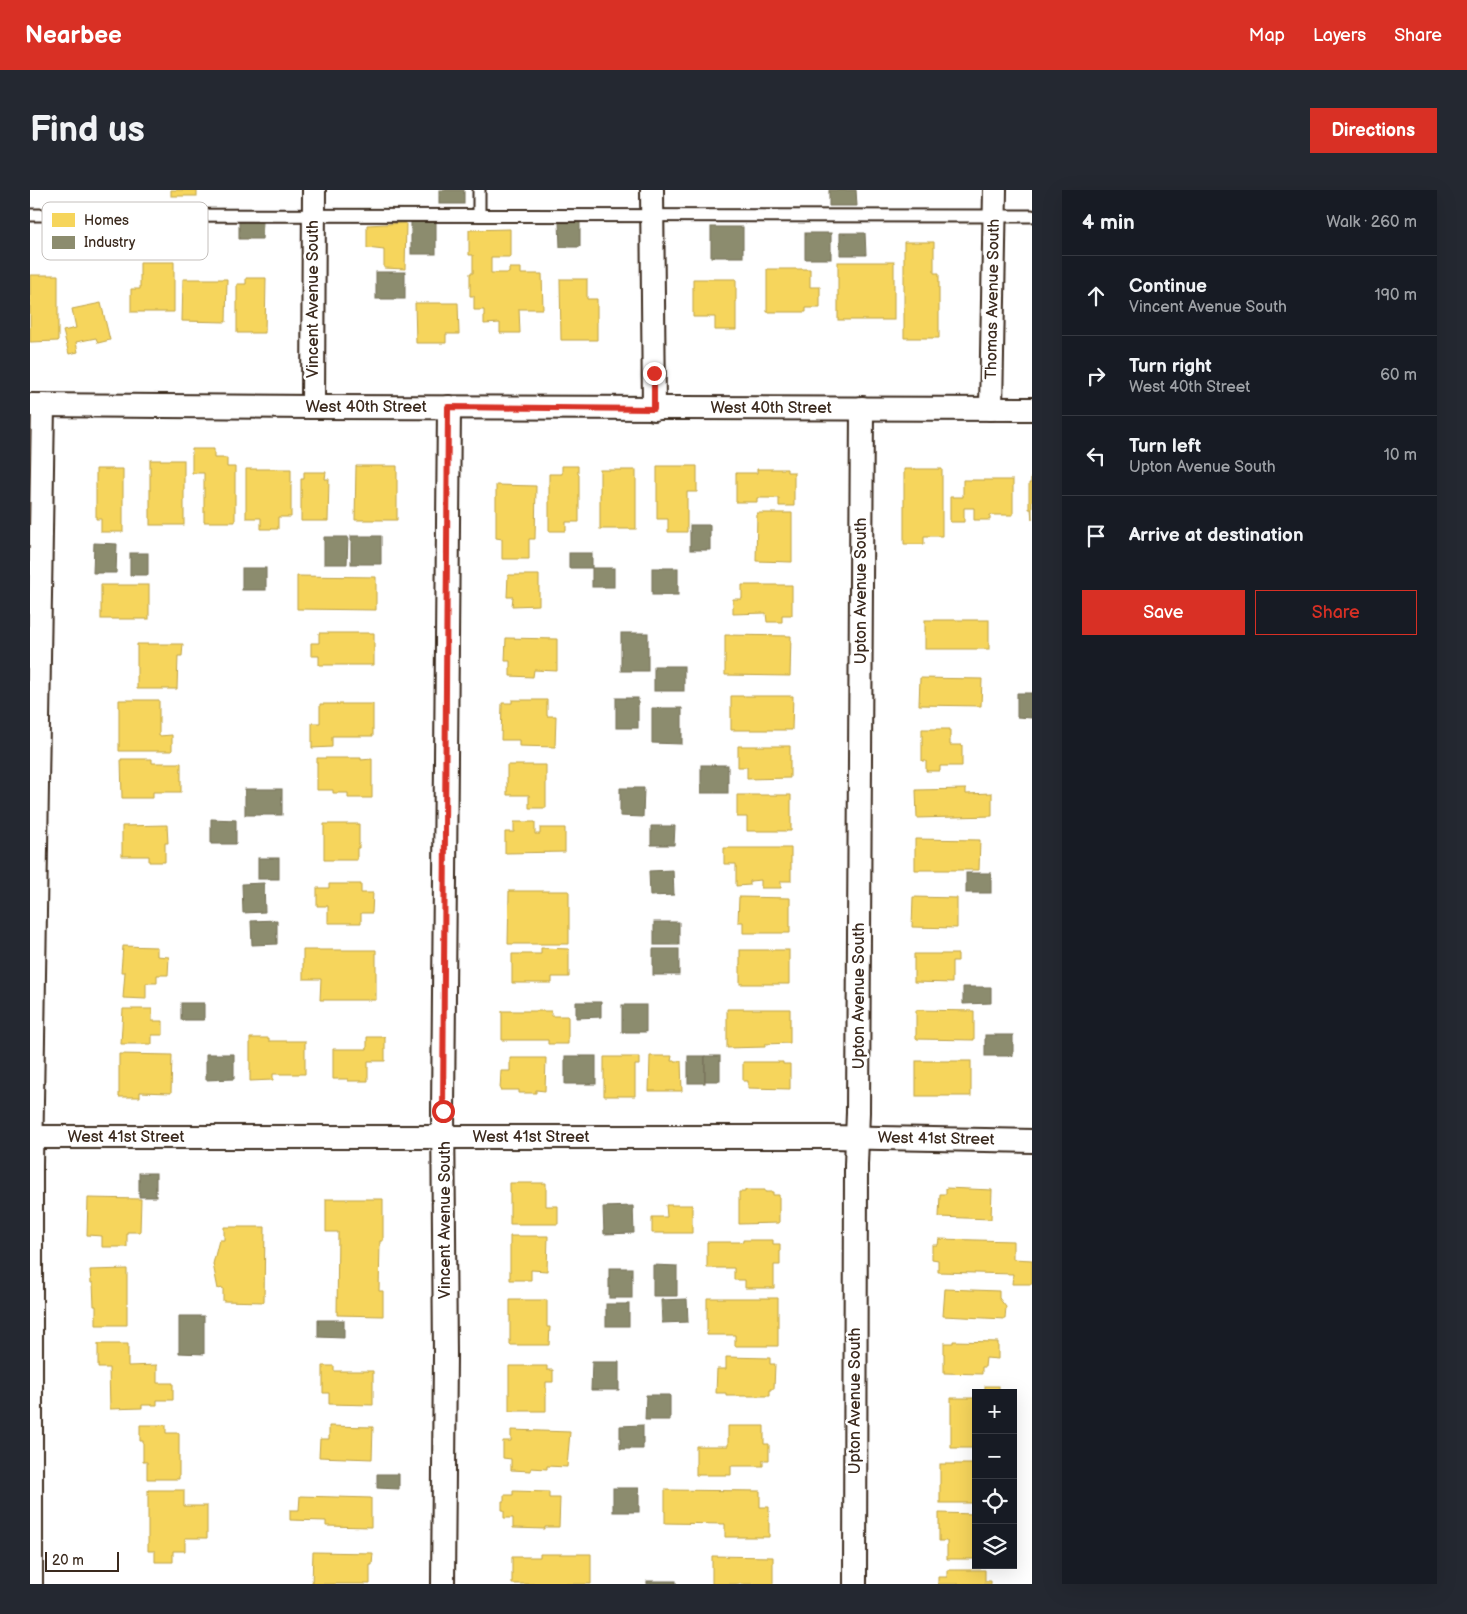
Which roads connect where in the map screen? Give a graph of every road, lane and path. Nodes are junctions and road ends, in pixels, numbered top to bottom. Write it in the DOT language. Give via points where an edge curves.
graph roads {
  1 [pos="314,190"];
  2 [pos="479,190"];
  3 [pos="652,190"];
  4 [pos="995,190"];
  5 [pos="479,214"];
  6 [pos="208,215"];
  7 [pos="314,215"];
  8 [pos="653,216"];
  9 [pos="995,216"];
  10 [pos="1032,216"];
  11 [pos="36,404"];
  12 [pos="313,407"];
  13 [pos="448,407"];
  14 [pos="862,408"];
  15 [pos="1032,408"];
  16 [pos="654,409"];
  17 [pos="991,409"];
  18 [pos="30,1137"];
  19 [pos="444,1137"];
  20 [pos="858,1138"];
  21 [pos="1032,1141"];
  22 [pos="31,1584"];
  23 [pos="443,1584"];
  24 [pos="854,1584"];
  1 -- 7 [label="street, Vincent Avenue South"];
  2 -- 5 [label="lane"];
  3 -- 8 [label="street"];
  4 -- 9 [label="street, Thomas Avenue South"];
  5 -- 7 [label="lane"];
  5 -- 8 [label="lane"];
  6 -- 7 [label="lane"];
  7 -- 12 [label="street, Vincent Avenue South"];
  8 -- 9 [label="lane"];
  8 -- 16 [label="street"];
  9 -- 10 [label="lane"];
  9 -- 17 [label="street, Thomas Avenue South"];
  11 -- 12 [label="street, West 40th Street"];
  11 -- 18 [label="street"];
  12 -- 13 [label="street, West 40th Street"];
  13 -- 16 [label="street, West 40th Street"];
  13 -- 19 [label="street, Vincent Avenue South"];
  14 -- 16 [label="street, West 40th Street"];
  14 -- 17 [label="street, West 40th Street"];
  14 -- 20 [label="street, Upton Avenue South"];
  15 -- 17 [label="street, West 40th Street"];
  18 -- 19 [label="street, West 41st Street"];
  18 -- 22 [label="street"];
  19 -- 20 [label="street, West 41st Street"];
  19 -- 23 [label="street, Vincent Avenue South"];
  20 -- 21 [label="street, West 41st Street"];
  20 -- 24 [label="street, Upton Avenue South"];
}
